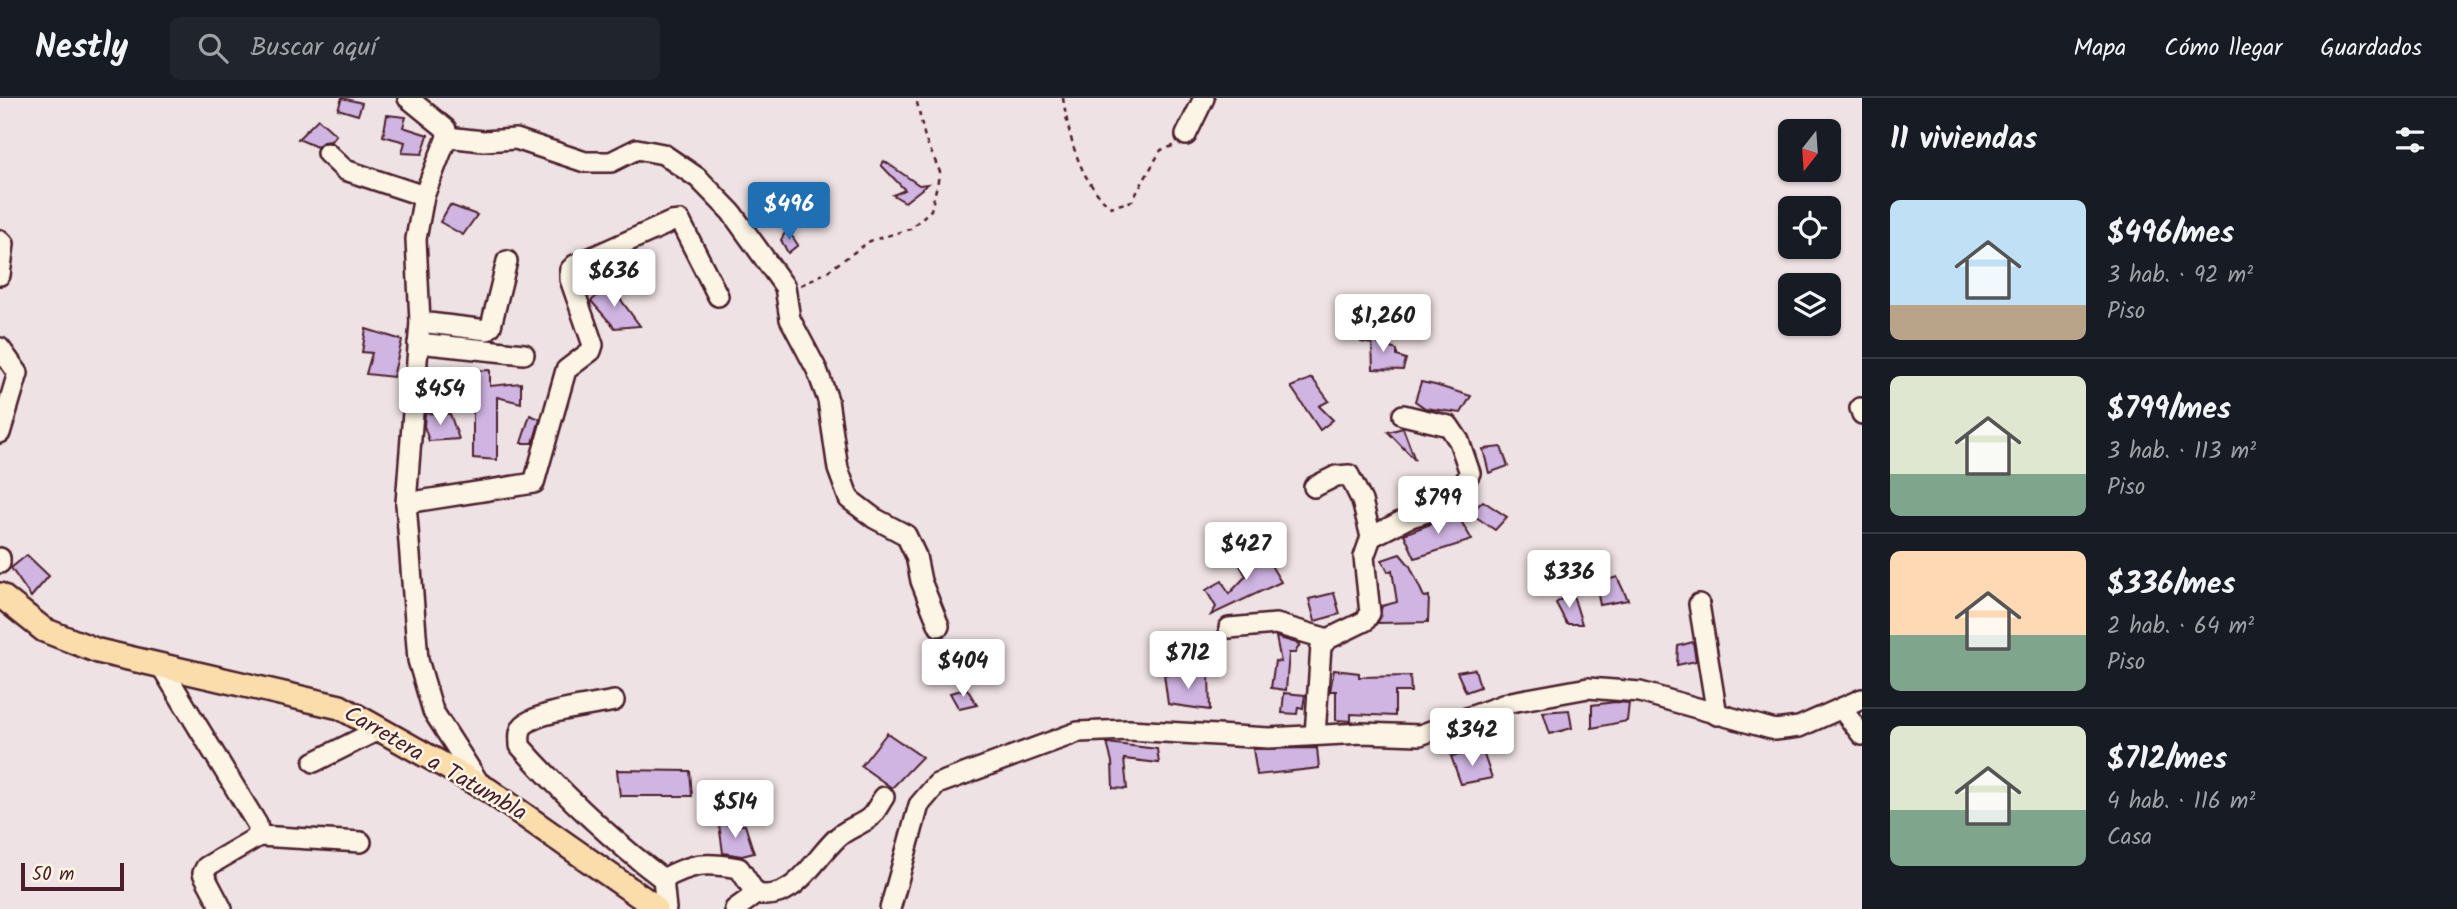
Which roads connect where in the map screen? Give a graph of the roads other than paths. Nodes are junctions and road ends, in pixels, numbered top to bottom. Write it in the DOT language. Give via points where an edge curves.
graph roads {
  1 [pos="408,98"];
  2 [pos="1204,98"];
  3 [pos="1186,135"];
  4 [pos="447,138"];
  5 [pos="327,153"];
  6 [pos="424,196"];
  7 [pos="0,240"];
  8 [pos="507,261"];
  9 [pos="0,275"];
  10 [pos="718,296"];
  11 [pos="420,322"];
  12 [pos="418,343"];
  13 [pos="0,348"];
  14 [pos="524,354"];
  15 [pos="1404,415"];
  16 [pos="0,433"];
  17 [pos="1314,488"];
  18 [pos="406,503"];
  19 [pos="1371,537"];
  20 [pos="0,558"];
  21 [pos="0,563"];
  22 [pos="0,595"];
  23 [pos="1699,604"];
  24 [pos="939,626"];
  25 [pos="1229,628"];
  26 [pos="1328,639"];
  27 [pos="161,666"];
  28 [pos="1862,699"];
  29 [pos="614,701"];
  30 [pos="1840,708"];
  31 [pos="1717,715"];
  32 [pos="380,729"];
  33 [pos="1862,735"];
  34 [pos="1315,736"];
  35 [pos="314,762"];
  36 [pos="482,787"];
  37 [pos="884,797"];
  38 [pos="259,836"];
  39 [pos="361,842"];
  40 [pos="663,879"];
  41 [pos="756,894"];
  42 [pos="222,909"];
  43 [pos="655,909"];
  44 [pos="666,909"];
  45 [pos="736,909"];
  46 [pos="890,909"];
  1 -- 4 [label="street" via="446,129"];
  2 -- 3 [label="street"];
  4 -- 6 [label="street"];
  4 -- 24 [label="street" via="516,139 586,162 611,162 637,149 663,154 698,178 731,212 786,293 790,319 828,400 838,469 849,499 906,535"];
  5 -- 6 [label="street" via="345,170"];
  6 -- 11 [label="street" via="416,239"];
  7 -- 9 [label="street" via="4,244"];
  8 -- 11 [label="street" via="488,330"];
  10 -- 18 [label="street" via="680,221 575,265 570,279 593,345 566,370 534,482"];
  11 -- 12 [label="street"];
  12 -- 14 [label="street"];
  12 -- 18 [label="street"];
  13 -- 16 [label="street" via="18,373"];
  15 -- 19 [label="street" via="1449,426 1470,473 1443,508 1408,518"];
  17 -- 19 [label="street" via="1336,476 1349,475 1362,501"];
  18 -- 36 [label="street" via="418,660 433,712"];
  19 -- 26 [label="street" via="1364,557 1370,613 1365,621"];
  20 -- 21 [label="street"];
  22 -- 27 [label="main road, Carretera a Tatumbla" via="44,630 98,651"];
  23 -- 31 [label="street"];
  25 -- 26 [label="street" via="1276,624"];
  26 -- 34 [label="street" via="1321,646"];
  27 -- 32 [label="main road, Carretera a Tatumbla" via="340,707"];
  27 -- 38 [label="street" via="257,824"];
  28 -- 30 [label="street"];
  29 -- 40 [label="street" via="525,724 520,746 561,793"];
  30 -- 31 [label="street" via="1799,727 1775,730"];
  30 -- 33 [label="street"];
  31 -- 34 [label="street" via="1640,692 1588,688 1511,702 1420,735"];
  32 -- 35 [label="street"];
  32 -- 36 [label="main road, Carretera a Tatumbla"];
  34 -- 46 [label="street" via="1078,732 963,773 937,784 919,805"];
  36 -- 43 [label="main road, Carretera a Tatumbla"];
  37 -- 41 [label="street" via="871,817 837,836 787,890 771,897"];
  38 -- 39 [label="street"];
  38 -- 42 [label="street" via="206,867 203,878"];
  40 -- 41 [label="street" via="708,862 739,868"];
  40 -- 44 [label="street"];
  41 -- 45 [label="street"];
}
